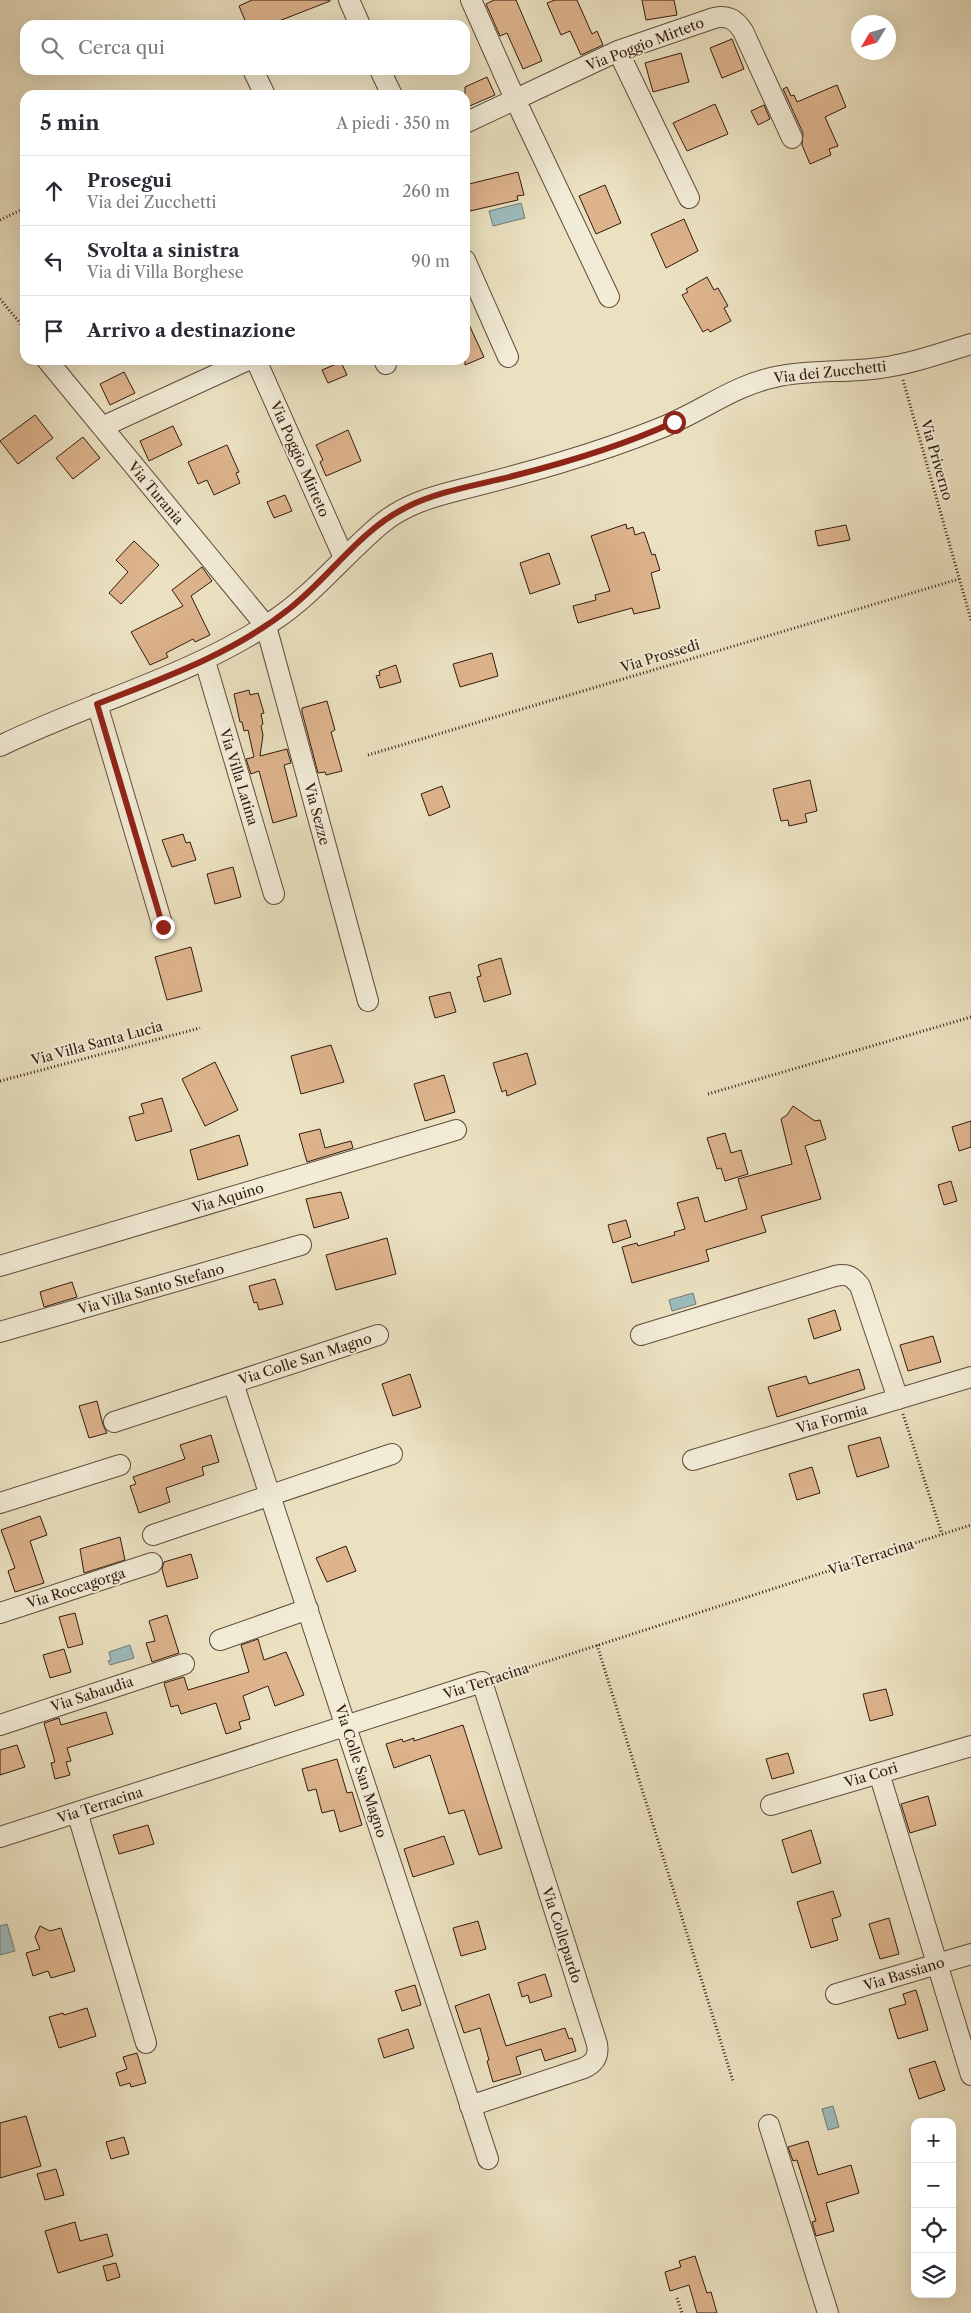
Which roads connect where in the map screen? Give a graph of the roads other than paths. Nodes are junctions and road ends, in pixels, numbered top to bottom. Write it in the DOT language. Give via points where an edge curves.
graph roads {
  1 [pos="349,0"];
  2 [pos="470,0"];
  3 [pos="358,20"];
  4 [pos="618,51"];
  5 [pos="256,75"];
  6 [pos="382,75"];
  7 [pos="263,90"];
  8 [pos="390,90"];
  9 [pos="515,99"];
  10 [pos="470,121"];
  11 [pos="792,138"];
  12 [pos="689,198"];
  13 [pos="470,271"];
  14 [pos="609,297"];
  15 [pos="971,344"];
  16 [pos="508,357"];
  17 [pos="51,365"];
  18 [pos="237,365"];
  19 [pos="258,365"];
  20 [pos="102,428"];
  21 [pos="344,558"];
  22 [pos="266,626"];
  23 [pos="205,661"];
  24 [pos="97,704"];
  25 [pos="0,746"];
  26 [pos="274,894"];
  27 [pos="163,927"];
  28 [pos="368,1001"];
  29 [pos="456,1130"];
  30 [pos="301,1245"];
  31 [pos="0,1266"];
  32 [pos="0,1332"];
  33 [pos="378,1335"];
  34 [pos="641,1335"];
  35 [pos="971,1377"];
  36 [pos="233,1383"];
  37 [pos="898,1399"];
  38 [pos="114,1422"];
  39 [pos="392,1454"];
  40 [pos="693,1460"];
  41 [pos="120,1465"];
  42 [pos="270,1495"];
  43 [pos="0,1503"];
  44 [pos="153,1535"];
  45 [pos="152,1563"];
  46 [pos="308,1609"];
  47 [pos="0,1613"];
  48 [pos="220,1640"];
  49 [pos="184,1664"];
  50 [pos="482,1682"];
  51 [pos="0,1725"];
  52 [pos="347,1726"];
  53 [pos="971,1746"];
  54 [pos="879,1773"];
  55 [pos="771,1805"];
  56 [pos="77,1812"];
  57 [pos="0,1837"];
  58 [pos="971,1954"];
  59 [pos="937,1964"];
  60 [pos="836,1994"];
  61 [pos="146,2043"];
  62 [pos="971,2074"];
  63 [pos="470,2106"];
  64 [pos="770,2125"];
  65 [pos="488,2159"];
  66 [pos="828,2313"];
  1 -- 3 [label="street"];
  2 -- 9 [label="street"];
  4 -- 9 [label="street, Via Poggio Mirteto"];
  4 -- 11 [label="street, Via Poggio Mirteto" via="714,18 731,18 743,31"];
  4 -- 12 [label="street"];
  5 -- 7 [label="street"];
  6 -- 8 [label="street"];
  9 -- 10 [label="street, Via Poggio Mirteto"];
  9 -- 14 [label="street"];
  13 -- 16 [label="street"];
  15 -- 21 [label="street, Via dei Zucchetti" via="898,364 860,370 794,373 756,382 632,439 551,466 414,503 387,519"];
  17 -- 20 [label="street, Via Turania"];
  18 -- 20 [label="street"];
  19 -- 21 [label="street, Via Poggio Mirteto"];
  20 -- 22 [label="street, Via Turania"];
  21 -- 22 [label="street, Via dei Zucchetti" via="309,593"];
  22 -- 23 [label="street, Via dei Zucchetti"];
  22 -- 28 [label="street, Via Sezze"];
  23 -- 24 [label="street, Via dei Zucchetti"];
  23 -- 26 [label="street, Via Villa Latina"];
  24 -- 25 [label="street, Via dei Zucchetti"];
  24 -- 27 [label="street"];
  29 -- 31 [label="street, Via Aquino"];
  30 -- 32 [label="street, Via Villa Santo Stefano"];
  33 -- 36 [label="street, Via Colle San Magno"];
  34 -- 37 [label="street" via="834,1276 851,1276 862,1291"];
  35 -- 37 [label="street, Via Formia"];
  36 -- 38 [label="street, Via Colle San Magno"];
  36 -- 42 [label="street, Via Colle San Magno"];
  37 -- 40 [label="street, Via Formia"];
  39 -- 42 [label="street"];
  41 -- 43 [label="street"];
  42 -- 44 [label="street"];
  42 -- 46 [label="street, Via Colle San Magno"];
  45 -- 47 [label="street, Via Roccagorga"];
  46 -- 48 [label="street"];
  46 -- 52 [label="street, Via Colle San Magno"];
  49 -- 51 [label="street, Via Sabaudia"];
  50 -- 52 [label="street, Via Terracina"];
  50 -- 63 [label="street, Via Collepardo" via="598,2053 593,2063 584,2068"];
  52 -- 56 [label="street, Via Terracina"];
  52 -- 63 [label="street, Via Colle San Magno"];
  53 -- 54 [label="street, Via Cori"];
  54 -- 55 [label="street, Via Cori"];
  54 -- 59 [label="street"];
  56 -- 57 [label="street, Via Terracina"];
  56 -- 61 [label="street"];
  58 -- 59 [label="street, Via Bassiano"];
  59 -- 60 [label="street, Via Bassiano"];
  59 -- 62 [label="street"];
  63 -- 65 [label="street, Via Colle San Magno"];
  64 -- 66 [label="street"];
}
